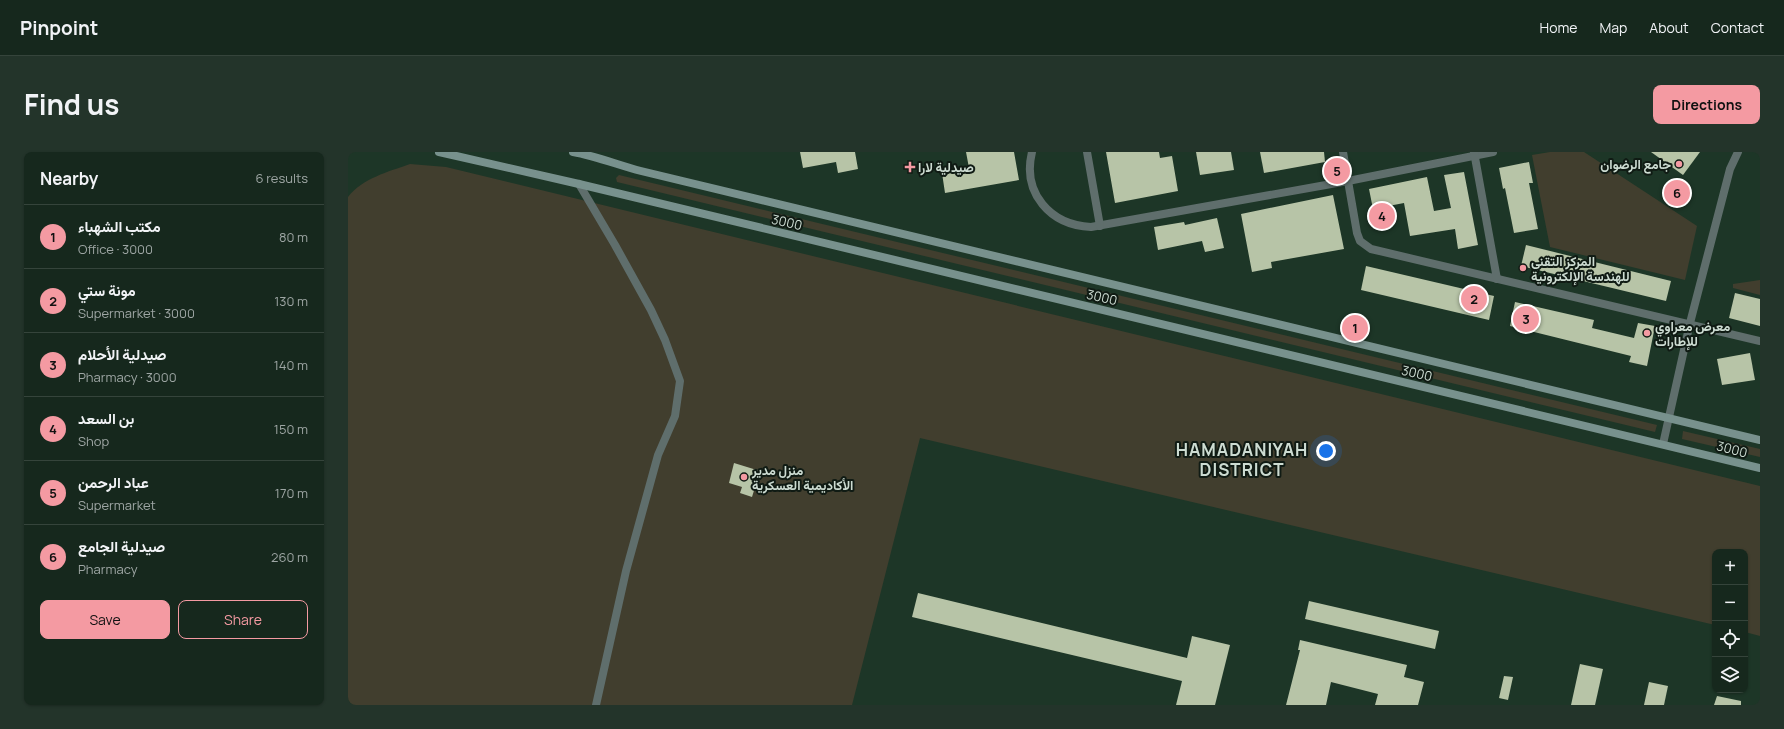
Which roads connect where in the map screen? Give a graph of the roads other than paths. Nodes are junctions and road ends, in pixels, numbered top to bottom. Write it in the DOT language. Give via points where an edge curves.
graph roads {
  1 [pos="439,152"];
  2 [pos="573,152"];
  3 [pos="1032,152"];
  4 [pos="1087,152"];
  5 [pos="1343,152"];
  6 [pos="1493,152"];
  7 [pos="1738,152"];
  8 [pos="1474,154"];
  9 [pos="1348,181"];
  10 [pos="580,184"];
  11 [pos="1100,226"];
  12 [pos="1497,279"];
  13 [pos="1690,323"];
  14 [pos="1760,341"];
  15 [pos="1669,418"];
  16 [pos="1760,440"];
  17 [pos="1663,444"];
  18 [pos="1760,468"];
  19 [pos="596,705"];
  1 -- 10 [label="street, 3000"];
  2 -- 15 [label="street, 3000" via="590,154 641,171"];
  3 -- 11 [label="street" via="1030,168 1033,187 1048,211 1072,225"];
  4 -- 11 [label="street"];
  5 -- 9 [label="street"];
  6 -- 8 [label="street"];
  7 -- 13 [label="street" via="1730,169"];
  8 -- 9 [label="street"];
  8 -- 12 [label="street"];
  9 -- 11 [label="street"];
  9 -- 12 [label="street" via="1360,241 1372,249"];
  10 -- 17 [label="street, 3000"];
  10 -- 19 [label="street" via="650,310 665,340 680,381 675,416 658,455 626,571"];
  12 -- 13 [label="street"];
  13 -- 14 [label="street"];
  13 -- 15 [label="street"];
  15 -- 16 [label="street, 3000"];
  15 -- 17 [label="street"];
  17 -- 18 [label="street, 3000"];
}
